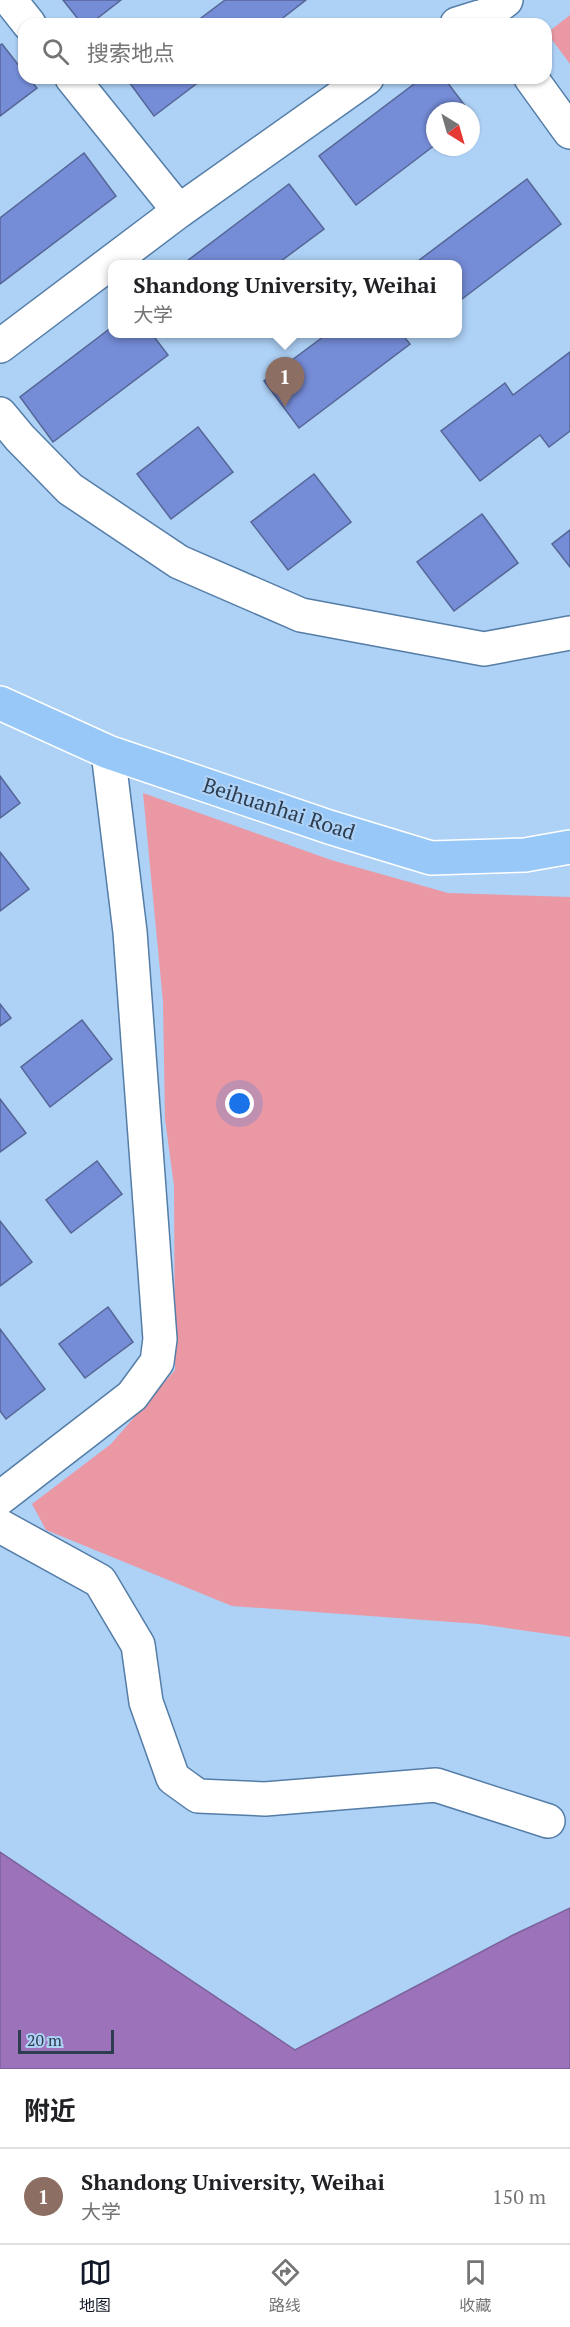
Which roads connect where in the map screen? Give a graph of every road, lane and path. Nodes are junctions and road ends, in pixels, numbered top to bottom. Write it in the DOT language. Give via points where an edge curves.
graph roads {
  1 [pos="10,0"];
  2 [pos="24,18"];
  3 [pos="77,84"];
  4 [pos="359,84"];
  5 [pos="535,84"];
  6 [pos="570,132"];
  7 [pos="179,211"];
  8 [pos="114,260"];
  9 [pos="108,265"];
  10 [pos="0,346"];
  11 [pos="0,414"];
  12 [pos="570,633"];
  13 [pos="0,703"];
  14 [pos="108,752"];
  15 [pos="570,847"];
  16 [pos="0,1498"];
  17 [pos="0,1526"];
  18 [pos="548,1821"];
  1 -- 2 [label="lane"];
  3 -- 7 [label="lane"];
  4 -- 7 [label="lane"];
  5 -- 6 [label="lane"];
  7 -- 8 [label="lane"];
  9 -- 10 [label="lane"];
  11 -- 12 [label="lane" via="70,489 159,549 179,562 301,615 484,650"];
  13 -- 14 [label="main road, Beihuanhai Road"];
  14 -- 15 [label="main road, Beihuanhai Road" via="431,858 525,855"];
  14 -- 16 [label="lane" via="129,932 160,1338 157,1362 132,1396"];
  17 -- 18 [label="lane" via="100,1581 138,1645 146,1702 173,1778 198,1796 265,1799 436,1785"];
}
